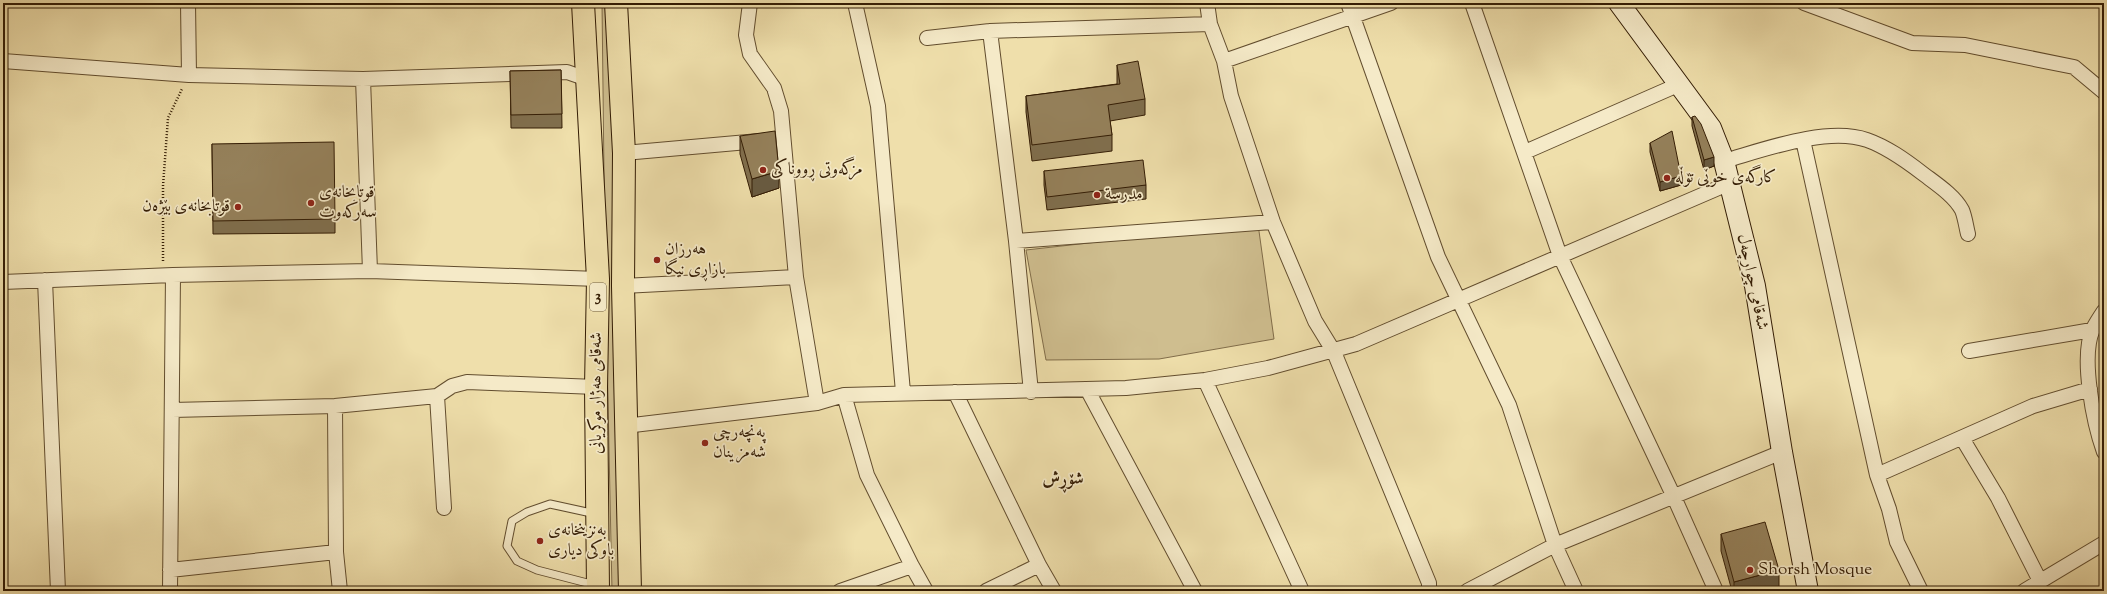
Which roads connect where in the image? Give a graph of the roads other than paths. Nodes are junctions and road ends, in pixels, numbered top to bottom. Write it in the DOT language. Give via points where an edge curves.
graph roads {
  1 [pos="188,3"];
  2 [pos="583,3"];
  3 [pos="616,3"];
  4 [pos="750,3"];
  5 [pos="855,3"];
  6 [pos="1207,3"];
  7 [pos="1348,3"];
  8 [pos="1391,3"];
  9 [pos="1472,3"];
  10 [pos="1619,3"];
  11 [pos="1804,3"];
  12 [pos="1353,17"];
  13 [pos="1210,24"];
  14 [pos="990,31"];
  15 [pos="927,38"];
  16 [pos="3,61"];
  17 [pos="1224,61"];
  18 [pos="190,74"];
  19 [pos="363,79"];
  20 [pos="587,79"];
  21 [pos="1680,84"];
  22 [pos="2104,92"];
  23 [pos="784,140"];
  24 [pos="1803,140"];
  25 [pos="624,152"];
  26 [pos="1525,152"];
  27 [pos="1724,161"];
  28 [pos="1730,183"];
  29 [pos="1273,222"];
  30 [pos="1968,234"];
  31 [pos="1016,241"];
  32 [pos="1560,256"];
  33 [pos="370,271"];
  34 [pos="168,275"];
  35 [pos="796,277"];
  36 [pos="598,279"];
  37 [pos="45,280"];
  38 [pos="3,282"];
  39 [pos="623,286"];
  40 [pos="1459,300"];
  41 [pos="2104,311"];
  42 [pos="2092,330"];
  43 [pos="1969,351"];
  44 [pos="1334,352"];
  45 [pos="1205,380"];
  46 [pos="596,387"];
  47 [pos="1087,389"];
  48 [pos="2090,389"];
  49 [pos="903,392"];
  50 [pos="955,392"];
  51 [pos="1031,392"];
  52 [pos="844,395"];
  53 [pos="437,396"];
  54 [pos="817,403"];
  55 [pos="335,406"];
  56 [pos="172,410"];
  57 [pos="625,426"];
  58 [pos="1962,438"];
  59 [pos="2104,449"];
  60 [pos="1782,452"];
  61 [pos="1877,475"];
  62 [pos="1674,497"];
  63 [pos="444,508"];
  64 [pos="598,514"];
  65 [pos="2104,543"];
  66 [pos="1555,545"];
  67 [pos="336,552"];
  68 [pos="1039,565"];
  69 [pos="912,566"];
  70 [pos="170,570"];
  71 [pos="2040,580"];
  72 [pos="598,588"];
  73 [pos="58,591"];
  74 [pos="170,591"];
  75 [pos="340,591"];
  76 [pos="630,591"];
  77 [pos="840,591"];
  78 [pos="926,591"];
  79 [pos="986,591"];
  80 [pos="1054,591"];
  81 [pos="1195,591"];
  82 [pos="1302,591"];
  83 [pos="1430,591"];
  84 [pos="1467,591"];
  85 [pos="1576,591"];
  86 [pos="1716,591"];
  87 [pos="1808,591"];
  88 [pos="1921,591"];
  89 [pos="2024,591"];
  1 -- 18 [label="street"];
  2 -- 20 [label="highway, شەقامی ھەژار موکریانی / 3"];
  3 -- 25 [label="highway, شەقامی ھەژار موکریانی / 3"];
  4 -- 23 [label="street" via="746,34 750,54 774,88 781,110"];
  5 -- 49 [label="street" via="878,106"];
  6 -- 13 [label="street"];
  7 -- 12 [label="street"];
  8 -- 12 [label="street"];
  9 -- 26 [label="street"];
  10 -- 21 [label="main road, شەقامی چوارچەل"];
  11 -- 22 [label="street" via="1912,43 1964,45 2074,67"];
  12 -- 17 [label="street"];
  12 -- 40 [label="street" via="1438,257"];
  13 -- 14 [label="street"];
  13 -- 17 [label="street"];
  14 -- 15 [label="street"];
  14 -- 31 [label="street"];
  16 -- 18 [label="street"];
  17 -- 29 [label="street" via="1231,96"];
  18 -- 19 [label="street"];
  19 -- 20 [label="street" via="567,72"];
  19 -- 33 [label="street"];
  20 -- 36 [label="highway, شەقامی ھەژار موکریانی / 3"];
  21 -- 26 [label="street"];
  21 -- 27 [label="main road, شەقامی چوارچەل" via="1711,128"];
  23 -- 25 [label="street"];
  23 -- 35 [label="street"];
  24 -- 27 [label="street"];
  24 -- 30 [label="street" via="1840,135 1866,139 1884,147 1946,193 1962,210"];
  24 -- 61 [label="street"];
  25 -- 39 [label="highway, شەقامی ھەژار موکریانی / 3"];
  26 -- 32 [label="street"];
  27 -- 28 [label="main road, شەقامی چوارچەل"];
  28 -- 32 [label="street"];
  28 -- 60 [label="main road, شەقامی چوارچەل" via="1756,286"];
  29 -- 31 [label="street"];
  29 -- 44 [label="street" via="1315,321"];
  31 -- 51 [label="street"];
  32 -- 40 [label="street"];
  32 -- 62 [label="street"];
  33 -- 34 [label="street"];
  33 -- 36 [label="street"];
  34 -- 37 [label="street"];
  34 -- 56 [label="street"];
  35 -- 39 [label="street"];
  35 -- 54 [label="street"];
  36 -- 46 [label="highway, شەقامی ھەژار موکریانی / 3"];
  37 -- 38 [label="street"];
  37 -- 73 [label="street"];
  39 -- 57 [label="highway, شەقامی ھەژار موکریانی / 3"];
  40 -- 44 [label="street"];
  40 -- 66 [label="street" via="1508,405"];
  41 -- 42 [label="street"];
  42 -- 43 [label="street"];
  42 -- 48 [label="street" via="2087,375"];
  44 -- 45 [label="street"];
  44 -- 83 [label="street" via="1430,583"];
  45 -- 47 [label="street"];
  45 -- 82 [label="street"];
  46 -- 53 [label="street" via="467,382 452,386"];
  46 -- 64 [label="highway, شەقامی ھەژار موکریانی / 3"];
  47 -- 51 [label="street"];
  47 -- 81 [label="street"];
  48 -- 58 [label="street" via="2033,406"];
  48 -- 59 [label="street"];
  49 -- 50 [label="street"];
  49 -- 52 [label="street"];
  50 -- 51 [label="street"];
  50 -- 68 [label="street"];
  52 -- 54 [label="street"];
  52 -- 69 [label="street" via="867,475"];
  53 -- 55 [label="street"];
  53 -- 63 [label="street"];
  54 -- 57 [label="street"];
  55 -- 56 [label="street"];
  55 -- 67 [label="street"];
  56 -- 70 [label="street"];
  57 -- 76 [label="highway, شەقامی ھەژار موکریانی / 3"];
  58 -- 61 [label="street"];
  58 -- 71 [label="street"];
  60 -- 62 [label="street"];
  60 -- 87 [label="main road, شەقامی چوارچەل"];
  61 -- 88 [label="street" via="1897,542"];
  62 -- 66 [label="street"];
  62 -- 86 [label="street"];
  64 -- 72 [label="highway, شەقامی ھەژار موکریانی / 3"];
  64 -- 72 [label="lane" via="550,504 527,512 512,522 508,546 517,561 537,570"];
  65 -- 71 [label="street"];
  66 -- 84 [label="street"];
  66 -- 85 [label="street"];
  67 -- 70 [label="street"];
  67 -- 75 [label="street"];
  68 -- 79 [label="street"];
  68 -- 80 [label="street"];
  69 -- 77 [label="street"];
  69 -- 78 [label="street"];
  70 -- 74 [label="street"];
  71 -- 89 [label="street"];
}
